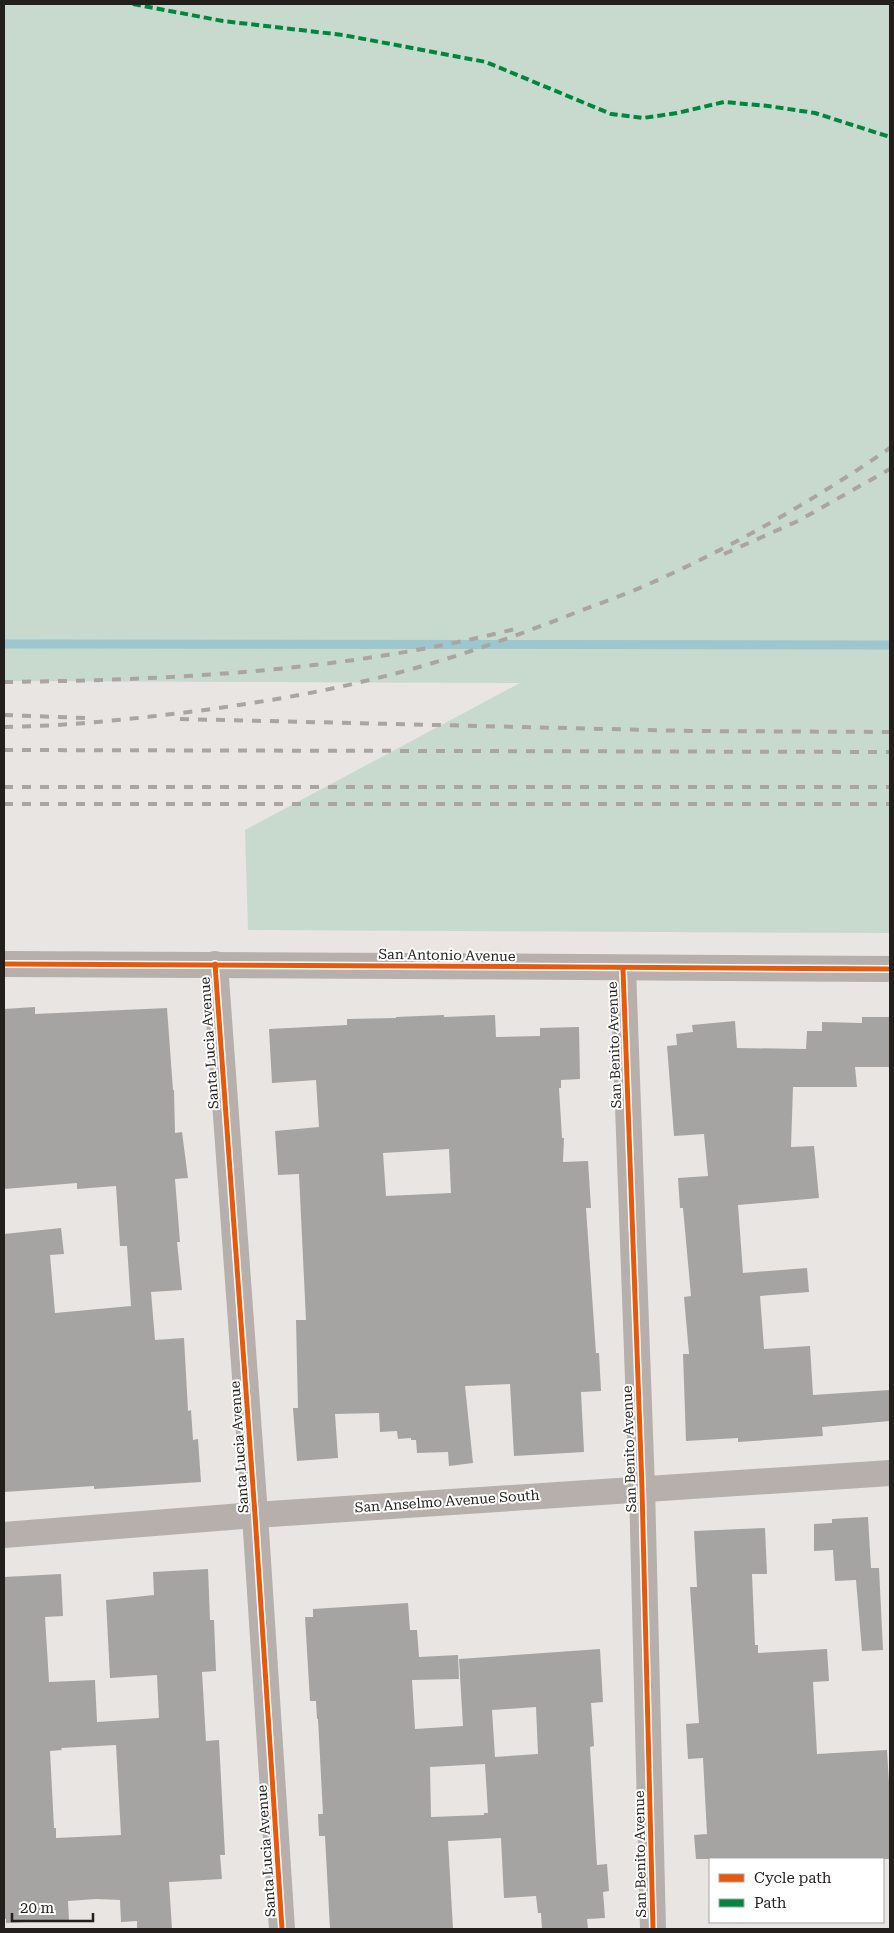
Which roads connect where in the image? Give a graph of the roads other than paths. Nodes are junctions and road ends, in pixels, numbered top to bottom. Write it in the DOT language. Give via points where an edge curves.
graph roads {
  1 [pos="4,964"];
  2 [pos="215,964"];
  3 [pos="623,969"];
  4 [pos="890,969"];
  5 [pos="890,1473"];
  6 [pos="642,1488"];
  7 [pos="255,1514"];
  8 [pos="4,1535"];
  9 [pos="282,1929"];
  10 [pos="653,1929"];
  1 -- 2 [label="street, San Antonio Avenue"];
  2 -- 3 [label="street, San Antonio Avenue"];
  2 -- 7 [label="street, Santa Lucia Avenue"];
  3 -- 4 [label="street, San Antonio Avenue"];
  3 -- 6 [label="street, San Benito Avenue"];
  5 -- 6 [label="street, San Anselmo Avenue South"];
  6 -- 7 [label="street, San Anselmo Avenue South"];
  6 -- 10 [label="street, San Benito Avenue"];
  7 -- 8 [label="street, San Anselmo Avenue South"];
  7 -- 9 [label="street, Santa Lucia Avenue"];
}
